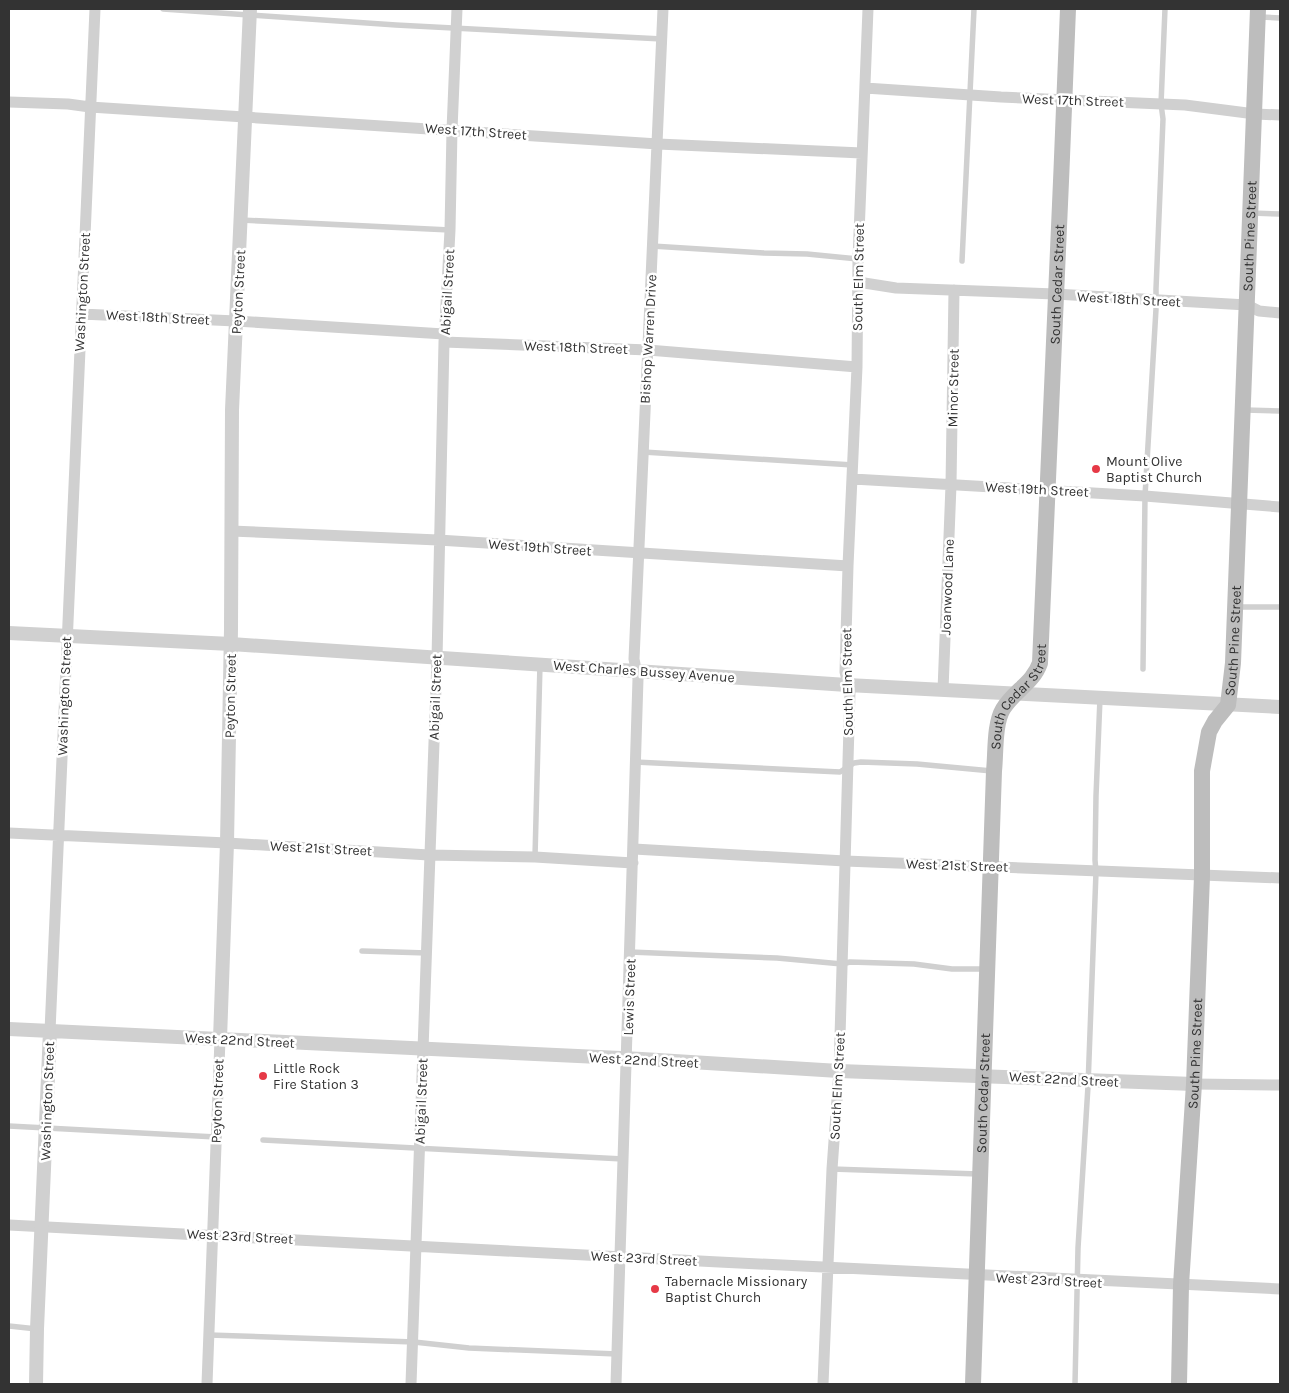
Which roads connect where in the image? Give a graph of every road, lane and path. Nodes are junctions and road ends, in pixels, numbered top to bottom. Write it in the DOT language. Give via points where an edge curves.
graph roads {
  1 [pos="95,9"];
  2 [pos="163,9"];
  3 [pos="457,9"];
  4 [pos="663,9"];
  5 [pos="868,9"];
  6 [pos="974,9"];
  7 [pos="1068,9"];
  8 [pos="1165,9"];
  9 [pos="250,11"];
  10 [pos="1258,13"];
  11 [pos="1280,18"];
  12 [pos="457,28"];
  13 [pos="662,39"];
  14 [pos="865,88"];
  15 [pos="970,96"];
  16 [pos="1064,99"];
  17 [pos="9,102"];
  18 [pos="1161,104"];
  19 [pos="90,107"];
  20 [pos="1255,114"];
  21 [pos="1280,115"];
  22 [pos="245,116"];
  23 [pos="452,130"];
  24 [pos="658,144"];
  25 [pos="862,153"];
  26 [pos="1251,213"];
  27 [pos="1280,214"];
  28 [pos="241,220"];
  29 [pos="450,230"];
  30 [pos="652,246"];
  31 [pos="858,259"];
  32 [pos="962,261"];
  33 [pos="858,282"];
  34 [pos="954,290"];
  35 [pos="1055,294"];
  36 [pos="1157,300"];
  37 [pos="1247,305"];
  38 [pos="1280,313"];
  39 [pos="81,314"];
  40 [pos="236,321"];
  41 [pos="444,338"];
  42 [pos="648,350"];
  43 [pos="857,367"];
  44 [pos="1243,410"];
  45 [pos="1280,411"];
  46 [pos="643,452"];
  47 [pos="853,465"];
  48 [pos="853,478"];
  49 [pos="951,485"];
  50 [pos="1049,490"];
  51 [pos="1145,496"];
  52 [pos="1239,504"];
  53 [pos="1280,508"];
  54 [pos="231,530"];
  55 [pos="438,540"];
  56 [pos="638,553"];
  57 [pos="848,566"];
  58 [pos="1280,607"];
  59 [pos="1235,608"];
  60 [pos="9,633"];
  61 [pos="67,635"];
  62 [pos="231,644"];
  63 [pos="437,659"];
  64 [pos="540,664"];
  65 [pos="1143,669"];
  66 [pos="635,670"];
  67 [pos="847,685"];
  68 [pos="943,690"];
  69 [pos="1015,694"];
  70 [pos="1100,698"];
  71 [pos="1228,705"];
  72 [pos="1280,707"];
  73 [pos="635,762"];
  74 [pos="847,768"];
  75 [pos="994,771"];
  76 [pos="9,833"];
  77 [pos="59,835"];
  78 [pos="227,843"];
  79 [pos="634,849"];
  80 [pos="429,855"];
  81 [pos="535,857"];
  82 [pos="845,861"];
  83 [pos="633,863"];
  84 [pos="991,866"];
  85 [pos="1096,872"];
  86 [pos="1202,876"];
  87 [pos="1280,878"];
  88 [pos="362,951"];
  89 [pos="630,952"];
  90 [pos="427,953"];
  91 [pos="842,964"];
  92 [pos="988,969"];
  93 [pos="9,1028"];
  94 [pos="50,1031"];
  95 [pos="220,1039"];
  96 [pos="423,1049"];
  97 [pos="626,1059"];
  98 [pos="838,1071"];
  99 [pos="984,1075"];
  100 [pos="1089,1080"];
  101 [pos="1194,1084"];
  102 [pos="1280,1085"];
  103 [pos="9,1126"];
  104 [pos="46,1128"];
  105 [pos="216,1137"];
  106 [pos="263,1140"];
  107 [pos="420,1148"];
  108 [pos="623,1159"];
  109 [pos="832,1169"];
  110 [pos="980,1174"];
  111 [pos="9,1224"];
  112 [pos="42,1226"];
  113 [pos="212,1235"];
  114 [pos="418,1245"];
  115 [pos="620,1257"];
  116 [pos="827,1269"];
  117 [pos="977,1276"];
  118 [pos="1078,1281"];
  119 [pos="1181,1285"];
  120 [pos="1280,1289"];
  121 [pos="9,1326"];
  122 [pos="37,1329"];
  123 [pos="208,1335"];
  124 [pos="414,1342"];
  125 [pos="617,1354"];
  126 [pos="36,1384"];
  127 [pos="207,1384"];
  128 [pos="411,1384"];
  129 [pos="616,1384"];
  130 [pos="823,1384"];
  131 [pos="973,1384"];
  132 [pos="1075,1384"];
  133 [pos="1179,1384"];
  1 -- 19 [label="street, Washington Street"];
  2 -- 9 [label="lane"];
  3 -- 12 [label="street, Abigail Street"];
  4 -- 13 [label="street, Bishop Warren Drive"];
  5 -- 14 [label="street, South Elm Street"];
  6 -- 15 [label="lane"];
  7 -- 16 [label="main road, South Cedar Street"];
  8 -- 18 [label="lane"];
  9 -- 12 [label="lane" via="396,26"];
  9 -- 22 [label="street, Peyton Street"];
  10 -- 11 [label="lane"];
  10 -- 20 [label="main road, South Pine Street"];
  12 -- 13 [label="lane"];
  12 -- 23 [label="street, Abigail Street"];
  13 -- 24 [label="street, Bishop Warren Drive"];
  14 -- 15 [label="street, West 17th Street"];
  14 -- 25 [label="street, South Elm Street"];
  15 -- 16 [label="street, West 17th Street"];
  15 -- 32 [label="lane"];
  16 -- 18 [label="street, West 17th Street"];
  16 -- 35 [label="main road, South Cedar Street"];
  17 -- 19 [label="street, West 17th Street"];
  18 -- 20 [label="street, West 17th Street"];
  18 -- 36 [label="lane"];
  19 -- 22 [label="street, West 17th Street"];
  19 -- 39 [label="street, Washington Street"];
  20 -- 21 [label="street, West 17th Street"];
  20 -- 26 [label="main road, South Pine Street"];
  22 -- 23 [label="street, West 17th Street"];
  22 -- 28 [label="street, Peyton Street"];
  23 -- 24 [label="street, West 17th Street"];
  23 -- 29 [label="street, Abigail Street"];
  24 -- 25 [label="street, West 17th Street"];
  24 -- 30 [label="street, Bishop Warren Drive"];
  25 -- 31 [label="street, South Elm Street"];
  26 -- 27 [label="lane"];
  26 -- 37 [label="main road, South Pine Street"];
  28 -- 29 [label="lane"];
  28 -- 40 [label="street, Peyton Street"];
  29 -- 41 [label="street, Abigail Street"];
  30 -- 31 [label="lane"];
  30 -- 42 [label="street, Bishop Warren Drive"];
  31 -- 33 [label="street, South Elm Street"];
  33 -- 34 [label="street, West 18th Street" via="896,288"];
  33 -- 43 [label="street, South Elm Street"];
  34 -- 35 [label="street, West 18th Street"];
  34 -- 49 [label="street, Minor Street"];
  35 -- 36 [label="street, West 18th Street"];
  35 -- 50 [label="main road, South Cedar Street"];
  36 -- 37 [label="street, West 18th Street"];
  36 -- 51 [label="lane"];
  37 -- 38 [label="street, West 18th Street" via="1258,311"];
  37 -- 44 [label="main road, South Pine Street"];
  39 -- 40 [label="street, West 18th Street"];
  39 -- 61 [label="street, Washington Street"];
  40 -- 41 [label="street, West 18th Street"];
  40 -- 54 [label="street, Peyton Street"];
  41 -- 42 [label="street, West 18th Street"];
  41 -- 55 [label="street, Abigail Street"];
  42 -- 43 [label="street, West 18th Street"];
  42 -- 46 [label="street, Bishop Warren Drive"];
  43 -- 47 [label="street, South Elm Street"];
  44 -- 45 [label="lane"];
  44 -- 52 [label="main road, South Pine Street"];
  46 -- 47 [label="lane"];
  46 -- 56 [label="street, Bishop Warren Drive"];
  47 -- 48 [label="street, South Elm Street"];
  48 -- 49 [label="street, West 19th Street"];
  48 -- 57 [label="street, South Elm Street"];
  49 -- 50 [label="street, West 19th Street"];
  49 -- 68 [label="street, Joanwood Lane"];
  50 -- 51 [label="street, West 19th Street"];
  50 -- 69 [label="main road, South Cedar Street" via="1040,663 1037,673"];
  51 -- 52 [label="street, West 19th Street"];
  51 -- 65 [label="lane"];
  52 -- 53 [label="street, West 19th Street"];
  52 -- 59 [label="main road, South Pine Street"];
  54 -- 55 [label="street, West 19th Street"];
  54 -- 62 [label="street, Peyton Street"];
  55 -- 56 [label="street, West 19th Street"];
  55 -- 63 [label="street, Abigail Street"];
  56 -- 57 [label="street, West 19th Street"];
  56 -- 66 [label="street, Bishop Warren Drive"];
  57 -- 67 [label="street, South Elm Street" via="844,672"];
  58 -- 59 [label="lane"];
  59 -- 71 [label="main road, South Pine Street"];
  60 -- 61 [label="street, West Charles Bussey Avenue"];
  61 -- 62 [label="street, West Charles Bussey Avenue"];
  61 -- 77 [label="street, Washington Street"];
  62 -- 63 [label="street, West Charles Bussey Avenue"];
  62 -- 78 [label="street, Peyton Street"];
  63 -- 64 [label="street, West Charles Bussey Avenue"];
  63 -- 80 [label="street, Abigail Street"];
  64 -- 66 [label="street, West Charles Bussey Avenue"];
  64 -- 81 [label="lane"];
  66 -- 67 [label="street, West Charles Bussey Avenue"];
  66 -- 73 [label="street, Lewis Street" via="638,680"];
  67 -- 68 [label="street, West Charles Bussey Avenue"];
  67 -- 74 [label="street, South Elm Street" via="850,692"];
  68 -- 69 [label="street, West Charles Bussey Avenue"];
  69 -- 70 [label="street, West Charles Bussey Avenue"];
  69 -- 75 [label="main road, South Cedar Street" via="998,719"];
  70 -- 71 [label="street, West Charles Bussey Avenue"];
  70 -- 85 [label="lane"];
  71 -- 72 [label="street, West Charles Bussey Avenue"];
  71 -- 86 [label="main road, South Pine Street" via="1214,721 1204,756"];
  73 -- 74 [label="lane" via="840,772"];
  73 -- 79 [label="street, Lewis Street"];
  74 -- 75 [label="lane" via="860,762"];
  74 -- 82 [label="street, South Elm Street"];
  75 -- 84 [label="main road, South Cedar Street"];
  76 -- 77 [label="street, West 21st Street"];
  77 -- 78 [label="street, West 21st Street"];
  77 -- 94 [label="street, Washington Street"];
  78 -- 80 [label="street, West 21st Street"];
  78 -- 95 [label="street, Peyton Street"];
  79 -- 82 [label="street, West 21st Street"];
  79 -- 83 [label="street, Lewis Street"];
  80 -- 81 [label="street, West 21st Street"];
  80 -- 90 [label="street, Abigail Street"];
  81 -- 83 [label="street, West 21st Street"];
  82 -- 84 [label="street, West 21st Street"];
  82 -- 91 [label="street, South Elm Street"];
  83 -- 89 [label="street, Lewis Street"];
  84 -- 85 [label="street, West 21st Street"];
  84 -- 92 [label="main road, South Cedar Street"];
  85 -- 86 [label="street, West 21st Street"];
  85 -- 100 [label="lane"];
  86 -- 87 [label="street, West 21st Street"];
  86 -- 101 [label="main road, South Pine Street"];
  88 -- 90 [label="lane"];
  89 -- 91 [label="lane"];
  89 -- 97 [label="street, Lewis Street"];
  90 -- 96 [label="street, Abigail Street"];
  91 -- 92 [label="lane"];
  91 -- 98 [label="street, South Elm Street"];
  92 -- 99 [label="main road, South Cedar Street"];
  93 -- 94 [label="street, West 22nd Street"];
  94 -- 95 [label="street, West 22nd Street"];
  94 -- 104 [label="street, Washington Street"];
  95 -- 96 [label="street, West 22nd Street"];
  95 -- 105 [label="street, Peyton Street"];
  96 -- 97 [label="street, West 22nd Street"];
  96 -- 107 [label="street, Abigail Street"];
  97 -- 98 [label="street, West 22nd Street"];
  97 -- 108 [label="street, Lewis Street"];
  98 -- 99 [label="street, West 22nd Street"];
  98 -- 109 [label="street, South Elm Street"];
  99 -- 100 [label="street, West 22nd Street"];
  99 -- 110 [label="main road, South Cedar Street"];
  100 -- 101 [label="street, West 22nd Street"];
  100 -- 118 [label="lane"];
  101 -- 102 [label="street, West 22nd Street"];
  101 -- 119 [label="main road, South Pine Street"];
  103 -- 104 [label="lane"];
  104 -- 105 [label="lane"];
  104 -- 112 [label="street, Washington Street"];
  105 -- 113 [label="street, Peyton Street"];
  106 -- 107 [label="lane"];
  107 -- 108 [label="lane"];
  107 -- 114 [label="street, Abigail Street"];
  108 -- 115 [label="street, Lewis Street"];
  109 -- 110 [label="lane"];
  109 -- 116 [label="street, South Elm Street"];
  110 -- 117 [label="main road, South Cedar Street"];
  111 -- 112 [label="street, West 23rd Street"];
  112 -- 113 [label="street, West 23rd Street"];
  112 -- 122 [label="street, Washington Street"];
  113 -- 114 [label="street, West 23rd Street"];
  113 -- 123 [label="street, Peyton Street"];
  114 -- 115 [label="street, West 23rd Street"];
  114 -- 124 [label="street, Abigail Street"];
  115 -- 116 [label="street, West 23rd Street"];
  115 -- 125 [label="street, Lewis Street"];
  116 -- 117 [label="street, West 23rd Street"];
  116 -- 130 [label="street, South Elm Street"];
  117 -- 118 [label="street, West 23rd Street"];
  117 -- 131 [label="main road, South Cedar Street"];
  118 -- 119 [label="street, West 23rd Street"];
  118 -- 132 [label="lane"];
  119 -- 120 [label="street, West 23rd Street"];
  119 -- 133 [label="main road, South Pine Street"];
  121 -- 122 [label="lane"];
  122 -- 126 [label="street, Washington Street"];
  123 -- 124 [label="lane"];
  123 -- 127 [label="street, Peyton Street"];
  124 -- 125 [label="lane" via="469,1348"];
  124 -- 128 [label="street, Abigail Street"];
  125 -- 129 [label="street, Lewis Street"];
}
